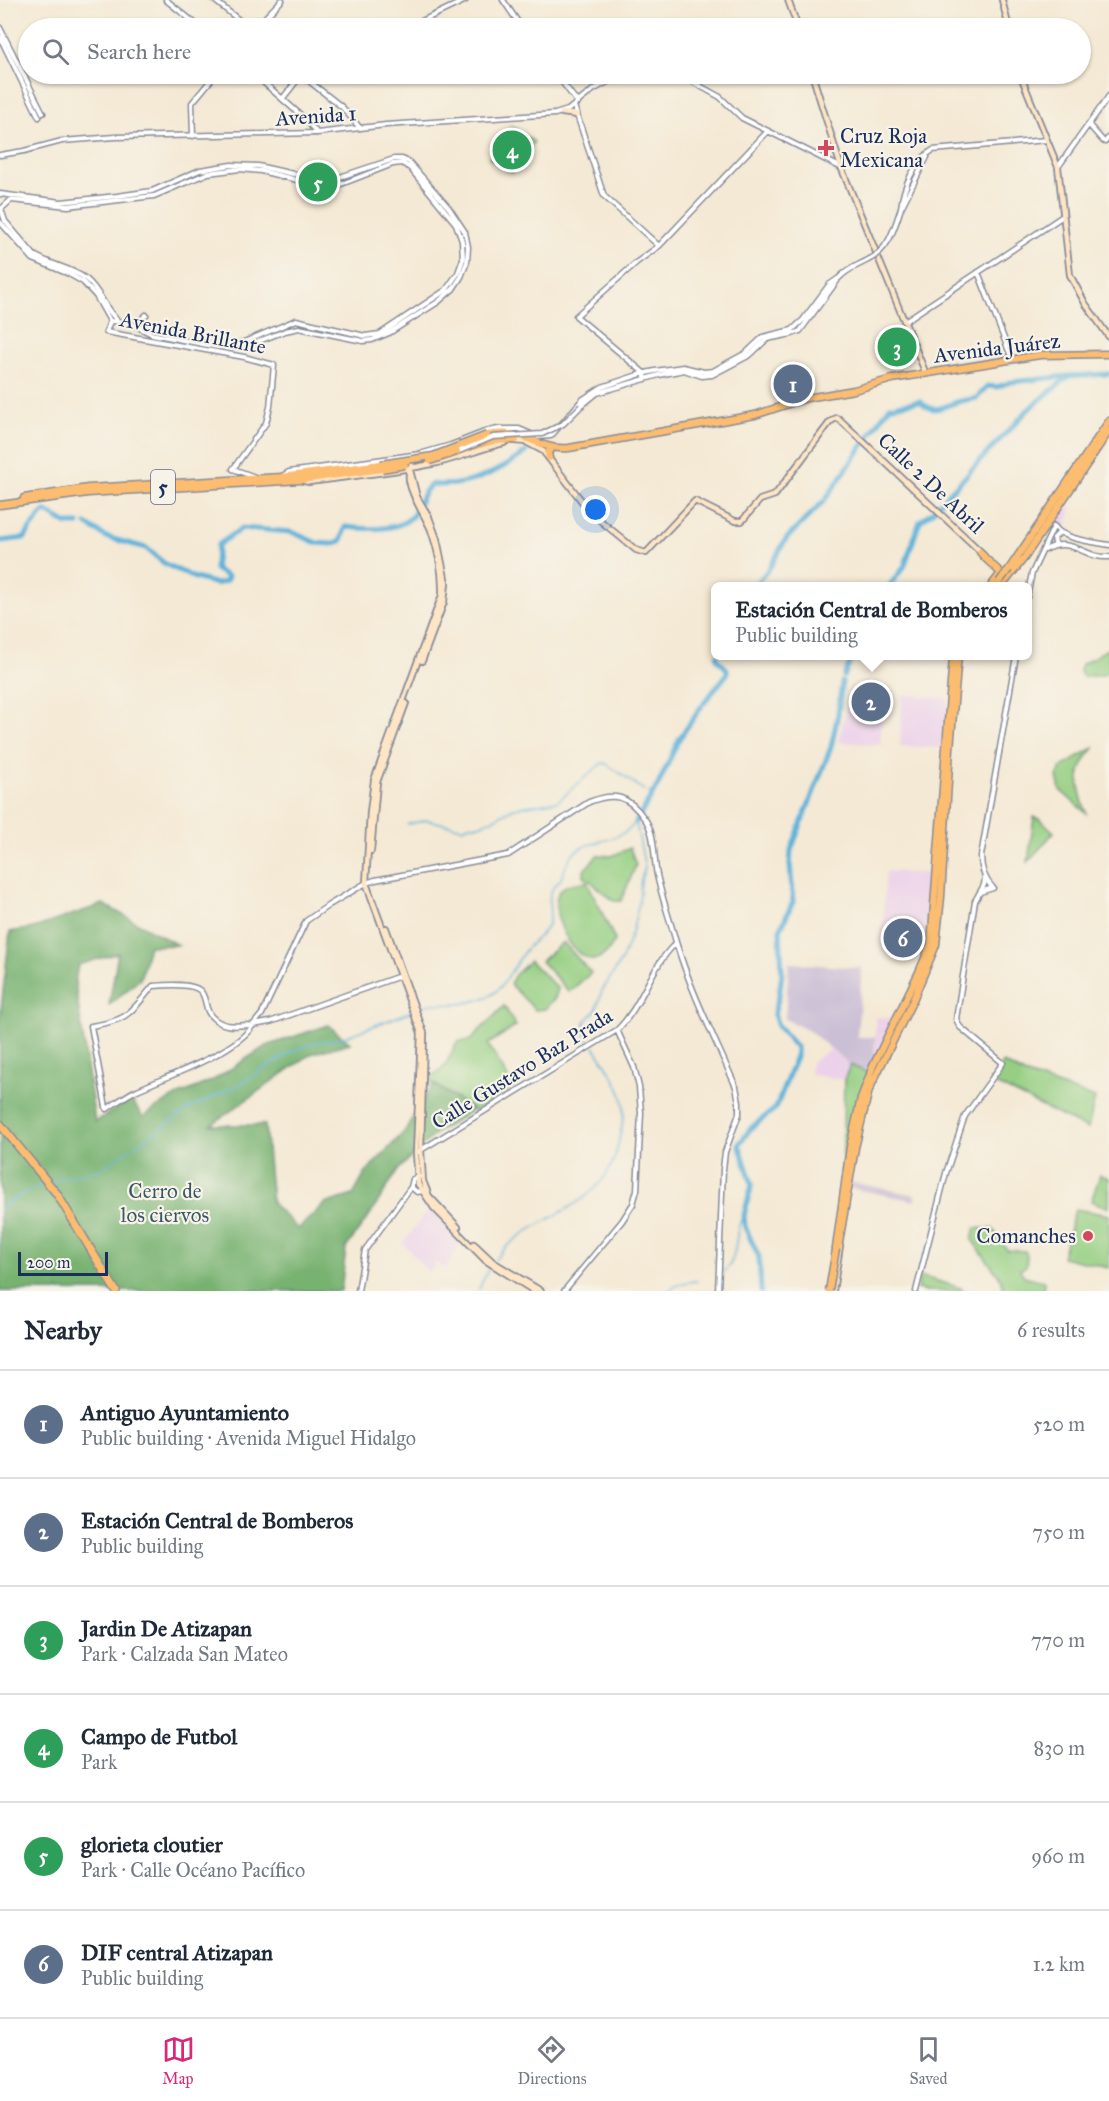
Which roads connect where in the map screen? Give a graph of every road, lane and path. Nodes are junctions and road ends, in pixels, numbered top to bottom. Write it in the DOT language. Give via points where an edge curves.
graph roads {
  1 [pos="166,0"];
  2 [pos="214,0"];
  3 [pos="282,0"];
  4 [pos="466,0"];
  5 [pos="502,0"];
  6 [pos="788,0"];
  7 [pos="1002,0"];
  8 [pos="188,18"];
  9 [pos="236,18"];
  10 [pos="265,18"];
  11 [pos="428,18"];
  12 [pos="515,18"];
  13 [pos="794,18"];
  14 [pos="1006,18"];
  15 [pos="0,28"];
  16 [pos="0,37"];
  17 [pos="18,66"];
  18 [pos="18,71"];
  19 [pos="25,84"];
  20 [pos="26,84"];
  21 [pos="208,84"];
  22 [pos="266,84"];
  23 [pos="294,84"];
  24 [pos="313,84"];
  25 [pos="562,84"];
  26 [pos="603,84"];
  27 [pos="696,84"];
  28 [pos="815,84"];
  29 [pos="1024,84"];
  30 [pos="1109,96"];
  31 [pos="283,98"];
  32 [pos="576,105"];
  33 [pos="562,112"];
  34 [pos="577,116"];
  35 [pos="1089,125"];
  36 [pos="360,128"];
  37 [pos="768,131"];
  38 [pos="317,133"];
  39 [pos="193,136"];
  40 [pos="1109,137"];
  41 [pos="1047,140"];
  42 [pos="928,153"];
  43 [pos="0,155"];
  44 [pos="841,167"];
  45 [pos="1058,167"];
  46 [pos="212,170"];
  47 [pos="371,170"];
  48 [pos="915,170"];
  49 [pos="920,173"];
  50 [pos="306,175"];
  51 [pos="331,180"];
  52 [pos="306,182"];
  53 [pos="331,188"];
  54 [pos="2,194"];
  55 [pos="86,202"];
  56 [pos="903,202"];
  57 [pos="5,204"];
  58 [pos="1,209"];
  59 [pos="1063,216"];
  60 [pos="0,222"];
  61 [pos="659,246"];
  62 [pos="71,270"];
  63 [pos="978,272"];
  64 [pos="83,282"];
  65 [pos="835,282"];
  66 [pos="146,315"];
  67 [pos="118,320"];
  68 [pos="292,320"];
  69 [pos="111,321"];
  70 [pos="905,321"];
  71 [pos="306,322"];
  72 [pos="141,328"];
  73 [pos="294,329"];
  74 [pos="304,329"];
  75 [pos="1109,337"];
  76 [pos="245,344"];
  77 [pos="1109,354"];
  78 [pos="244,357"];
  79 [pos="1012,359"];
  80 [pos="924,372"];
  81 [pos="644,373"];
  82 [pos="646,379"];
  83 [pos="1109,421"];
  84 [pos="1109,431"];
  85 [pos="492,432"];
  86 [pos="527,434"];
  87 [pos="538,437"];
  88 [pos="516,440"];
  89 [pos="552,448"];
  90 [pos="435,450"];
  91 [pos="457,452"];
  92 [pos="420,454"];
  93 [pos="398,458"];
  94 [pos="549,458"];
  95 [pos="440,463"];
  96 [pos="384,466"];
  97 [pos="409,468"];
  98 [pos="233,469"];
  99 [pos="395,470"];
  100 [pos="409,476"];
  101 [pos="258,478"];
  102 [pos="238,482"];
  103 [pos="0,503"];
  104 [pos="419,505"];
  105 [pos="1042,532"];
  106 [pos="1059,533"];
  107 [pos="1057,545"];
  108 [pos="1109,545"];
  109 [pos="980,552"];
  110 [pos="1042,552"];
  111 [pos="1023,555"];
  112 [pos="1109,557"];
  113 [pos="1006,570"];
  114 [pos="997,582"];
  115 [pos="998,582"];
  116 [pos="999,582"];
  117 [pos="1030,582"];
  118 [pos="952,660"];
  119 [pos="957,660"];
  120 [pos="1015,660"];
  121 [pos="951,699"];
  122 [pos="985,878"];
  123 [pos="367,882"];
  124 [pos="980,892"];
  125 [pos="676,943"];
  126 [pos="402,976"];
  127 [pos="253,1025"];
  128 [pos="617,1030"];
  129 [pos="0,1124"];
  130 [pos="0,1130"];
  131 [pos="418,1152"];
  132 [pos="417,1177"];
  133 [pos="423,1180"];
  134 [pos="411,1187"];
  135 [pos="423,1190"];
  136 [pos="838,1240"];
  137 [pos="111,1291"];
  138 [pos="116,1291"];
  139 [pos="358,1291"];
  140 [pos="534,1291"];
  141 [pos="541,1291"];
  142 [pos="564,1291"];
  143 [pos="718,1291"];
  144 [pos="830,1291"];
  145 [pos="916,1291"];
  1 -- 8 [label="street"];
  2 -- 9 [label="street"];
  3 -- 10 [label="street"];
  4 -- 11 [label="street"];
  5 -- 12 [label="street"];
  6 -- 13 [label="main road"];
  7 -- 14 [label="main road"];
  15 -- 17 [label="street"];
  16 -- 18 [label="street"];
  19 -- 20 [label="street" via="41,115"];
  21 -- 39 [label="street" via="192,103"];
  22 -- 31 [label="street"];
  23 -- 31 [label="street"];
  24 -- 36 [label="street"];
  25 -- 32 [label="street"];
  26 -- 32 [label="street, Avenida 1"];
  27 -- 37 [label="street" via="720,97 742,118"];
  28 -- 44 [label="main road"];
  29 -- 41 [label="main road"];
  30 -- 35 [label="street"];
  31 -- 38 [label="street"];
  32 -- 33 [label="street, Avenida 1"];
  32 -- 34 [label="street"];
  33 -- 34 [label="main road"];
  33 -- 36 [label="street, Avenida 1"];
  34 -- 61 [label="street" via="604,196"];
  35 -- 40 [label="street" via="1103,141"];
  35 -- 45 [label="street"];
  36 -- 38 [label="street, Avenida 1"];
  37 -- 44 [label="street"];
  37 -- 61 [label="street"];
  38 -- 39 [label="street, Avenida 1"];
  39 -- 43 [label="street, Avenida 1" via="62,141"];
  41 -- 42 [label="street"];
  41 -- 45 [label="main road"];
  42 -- 48 [label="street"];
  42 -- 49 [label="street"];
  44 -- 70 [label="main road"];
  45 -- 59 [label="main road"];
  46 -- 50 [label="street" via="249,165"];
  46 -- 52 [label="street" via="250,169"];
  46 -- 55 [label="street" via="154,196"];
  47 -- 51 [label="street"];
  47 -- 53 [label="street"];
  47 -- 71 [label="street" via="397,163 406,165 452,218 463,251 458,273 441,294 380,334 365,336"];
  47 -- 74 [label="street" via="398,158 413,166 462,226 468,247 464,270 448,294 382,338 363,340"];
  48 -- 49 [label="street"];
  48 -- 56 [label="street"];
  49 -- 56 [label="street"];
  50 -- 51 [label="street" via="316,172"];
  50 -- 52 [label="street"];
  51 -- 53 [label="street"];
  52 -- 53 [label="street" via="321,193"];
  54 -- 55 [label="street"];
  54 -- 57 [label="street"];
  55 -- 57 [label="street" via="61,206 15,200"];
  56 -- 65 [label="street, bridge" via="884,248 848,269"];
  57 -- 58 [label="street"];
  58 -- 62 [label="street" via="5,221 34,255"];
  59 -- 63 [label="street"];
  59 -- 75 [label="main road" via="1070,275"];
  60 -- 64 [label="street" via="33,259"];
  61 -- 81 [label="street" via="576,316"];
  62 -- 64 [label="street"];
  62 -- 67 [label="street" via="93,285"];
  63 -- 70 [label="street"];
  63 -- 79 [label="street"];
  64 -- 69 [label="street"];
  65 -- 81 [label="street" via="797,327 763,337 713,371 683,367"];
  65 -- 82 [label="street" via="800,330 767,339 750,355 716,374 702,376 684,370"];
  66 -- 72 [label="street"];
  67 -- 69 [label="street, Avenida Brillante"];
  67 -- 72 [label="street, Avenida Brillante"];
  68 -- 71 [label="street"];
  68 -- 73 [label="street"];
  68 -- 76 [label="street"];
  69 -- 78 [label="street, Avenida Brillante" via="106,332"];
  70 -- 80 [label="main road"];
  71 -- 74 [label="street"];
  72 -- 76 [label="street, Avenida Brillante" via="152,334 218,347"];
  73 -- 74 [label="street"];
  73 -- 76 [label="street"];
  76 -- 78 [label="street"];
  77 -- 79 [label="main road, Avenida Juárez"];
  78 -- 98 [label="street, Avenida Brillante" via="274,365 270,407 266,423"];
  79 -- 80 [label="main road, Avenida Juárez"];
  80 -- 89 [label="main road, Avenida Juárez" via="807,398 755,415"];
  81 -- 82 [label="street"];
  81 -- 87 [label="street" via="592,391 554,434"];
  82 -- 91 [label="street, bridge" via="597,393 563,424 542,434 493,437"];
  83 -- 113 [label="main road"];
  84 -- 105 [label="main road"];
  85 -- 86 [label="street"];
  85 -- 86 [label="main road, 5"];
  85 -- 90 [label="street"];
  85 -- 96 [label="main road, 5, bridge" via="433,456"];
  86 -- 87 [label="main road"];
  86 -- 89 [label="main road, 5"];
  88 -- 91 [label="main road, bridge"];
  88 -- 94 [label="main road" via="536,446"];
  88 -- 95 [label="main road"];
  89 -- 94 [label="main road"];
  90 -- 92 [label="street"];
  90 -- 95 [label="main road" via="433,458"];
  91 -- 96 [label="main road, 5, bridge" via="438,459"];
  92 -- 93 [label="street"];
  92 -- 97 [label="main road"];
  93 -- 96 [label="street"];
  93 -- 97 [label="main road"];
  94 -- 109 [label="main road, Calle 2 De Abril" via="591,513 646,553 695,501 742,521 760,500 775,495 836,418"];
  95 -- 97 [label="main road"];
  96 -- 99 [label="main road"];
  96 -- 101 [label="main road, 5"];
  96 -- 102 [label="main road, 5" via="301,480"];
  97 -- 99 [label="main road"];
  97 -- 100 [label="main road"];
  97 -- 104 [label="main road"];
  98 -- 101 [label="street"];
  98 -- 102 [label="street"];
  99 -- 100 [label="main road"];
  100 -- 104 [label="main road"];
  101 -- 102 [label="main road, 5"];
  102 -- 103 [label="main road, 5" via="87,488"];
  104 -- 123 [label="main road" via="437,539 446,594 377,782"];
  105 -- 111 [label="main road"];
  105 -- 116 [label="main road"];
  106 -- 107 [label="street" via="1054,538"];
  106 -- 108 [label="street"];
  106 -- 110 [label="street" via="1054,526"];
  107 -- 110 [label="street"];
  107 -- 112 [label="street" via="1071,545 1098,557"];
  109 -- 113 [label="main road, Calle 2 De Abril"];
  109 -- 114 [label="main road" via="1001,573"];
  110 -- 117 [label="street"];
  113 -- 115 [label="main road, bridge"];
  118 -- 121 [label="main road"];
  119 -- 121 [label="main road"];
  120 -- 122 [label="street" via="981,856"];
  121 -- 136 [label="main road" via="934,952 863,1099"];
  122 -- 124 [label="street"];
  122 -- 124 [label="street" via="993,888"];
  123 -- 125 [label="street" via="501,858 589,802 612,796 630,802 649,826 657,877"];
  123 -- 126 [label="main road"];
  123 -- 127 [label="street" via="306,921 262,1014"];
  124 -- 145 [label="street" via="975,901 956,1019 960,1027 1003,1063 965,1116"];
  125 -- 128 [label="street, Calle Gustavo Baz Prada" via="637,1006"];
  125 -- 143 [label="street" via="739,1102 738,1118 724,1159"];
  126 -- 127 [label="street"];
  126 -- 131 [label="main road" via="421,1033"];
  127 -- 127 [label="street" via="217,1054 132,1093 107,1109 91,1026 126,1017 153,986 196,988 203,993 209,1014 217,1021 228,1026"];
  128 -- 131 [label="street, Calle Gustavo Baz Prada"];
  128 -- 142 [label="street" via="639,1087 637,1190 621,1221"];
  129 -- 138 [label="highway" via="49,1182"];
  130 -- 137 [label="highway" via="54,1196"];
  131 -- 132 [label="main road"];
  131 -- 133 [label="main road"];
  132 -- 133 [label="street"];
  132 -- 134 [label="street"];
  132 -- 135 [label="main road"];
  133 -- 135 [label="main road"];
  134 -- 135 [label="street" via="417,1192"];
  134 -- 139 [label="street" via="363,1252"];
  135 -- 140 [label="main road" via="434,1208 485,1260"];
  135 -- 141 [label="main road" via="487,1257"];
  136 -- 144 [label="main road"];
  136 -- 144 [label="main road, bridge"];
}
